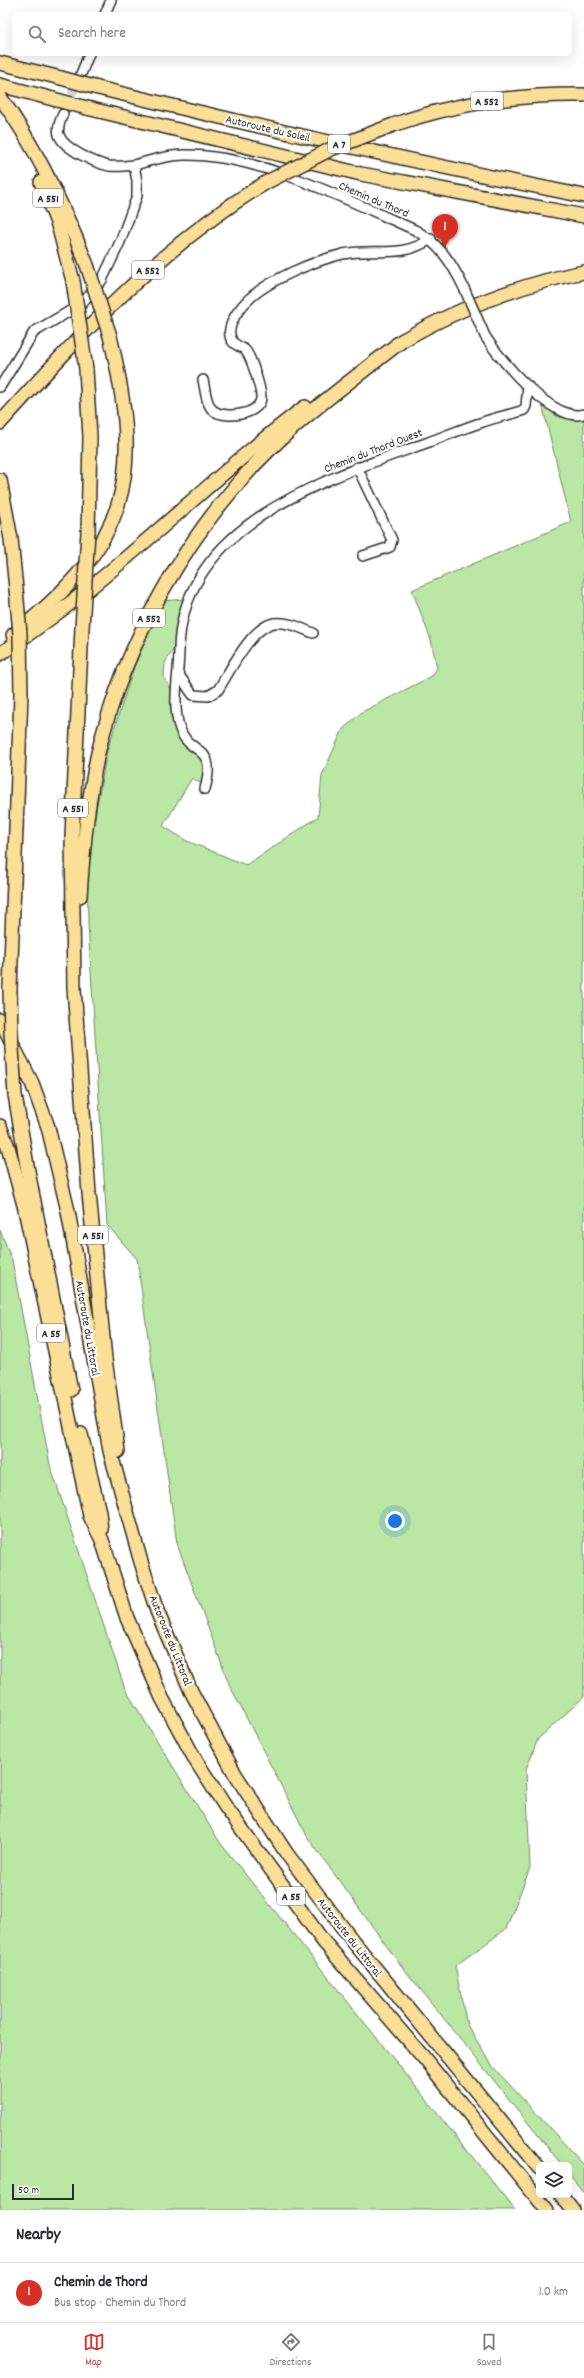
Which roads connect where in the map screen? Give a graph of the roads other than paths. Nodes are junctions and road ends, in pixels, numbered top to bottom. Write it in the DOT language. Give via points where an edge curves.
graph roads {
  1 [pos="111,0"];
  2 [pos="106,12"];
  3 [pos="88,56"];
  4 [pos="0,62"];
  5 [pos="81,74"];
  6 [pos="0,85"];
  7 [pos="584,95"];
  8 [pos="0,97"];
  9 [pos="0,110"];
  10 [pos="63,114"];
  11 [pos="11,120"];
  12 [pos="134,165"];
  13 [pos="584,196"];
  14 [pos="584,216"];
  15 [pos="431,239"];
  16 [pos="584,272"];
  17 [pos="403,340"];
  18 [pos="44,374"];
  19 [pos="203,380"];
  20 [pos="528,386"];
  21 [pos="0,387"];
  22 [pos="584,414"];
  23 [pos="0,416"];
  24 [pos="0,423"];
  25 [pos="357,467"];
  26 [pos="0,480"];
  27 [pos="363,556"];
  28 [pos="313,633"];
  29 [pos="0,644"];
  30 [pos="0,654"];
  31 [pos="179,675"];
  32 [pos="205,790"];
  33 [pos="74,988"];
  34 [pos="0,1020"];
  35 [pos="0,1126"];
  36 [pos="119,1481"];
  37 [pos="102,1540"];
  38 [pos="536,2164"];
  39 [pos="563,2198"];
  40 [pos="548,2210"];
  41 [pos="573,2210"];
  1 -- 2 [label="street"];
  3 -- 5 [label="street"];
  4 -- 13 [label="highway, Autoroute du Soleil / A 7, bridge" via="202,114"];
  6 -- 14 [label="highway, Autoroute du Soleil / A 7, bridge" via="361,174"];
  7 -- 18 [label="highway, A 552, bridge" via="526,96 486,101 435,112 392,125 331,149 267,182 202,224 156,262 101,314"];
  8 -- 11 [label="highway, A 551"];
  9 -- 11 [label="highway, A 551"];
  10 -- 12 [label="street, Chemin du Thord" via="59,133 61,139 72,148 92,160 107,165"];
  11 -- 29 [label="highway, A 551, bridge" via="57,195 87,264 118,370 126,428 126,464 118,506 108,532 88,564 40,613"];
  11 -- 33 [label="highway, A 551, bridge" via="47,196 73,281 81,321 86,369 90,437 88,532 72,836"];
  12 -- 15 [label="street, Chemin du Thord" via="183,155 210,156 254,165 296,178"];
  12 -- 21 [label="street" via="137,196 102,280 82,304 34,332"];
  15 -- 19 [label="street" via="413,249 344,254 304,267 266,286 245,302 235,317 230,334 233,342 246,351 255,376 261,395 256,409 228,415 214,411 210,406"];
  15 -- 20 [label="street, Chemin du Thord, bridge" via="449,260 485,336 498,355"];
  16 -- 17 [label="highway, A 552" via="546,281 462,310"];
  17 -- 30 [label="highway, A 552" via="351,373 276,429 115,568"];
  17 -- 33 [label="highway, A 552" via="311,412 268,452 226,498 189,548 158,600 125,672 98,752 83,851"];
  18 -- 23 [label="highway"];
  18 -- 24 [label="highway, A 552"];
  20 -- 22 [label="street, Chemin du Thord" via="566,413 576,416"];
  20 -- 25 [label="street, Chemin du Thord Ouest" via="524,410"];
  25 -- 27 [label="street" via="392,540 390,547"];
  25 -- 31 [label="street, Chemin du Thord Ouest" via="271,510 229,540 214,556 200,576 186,606 180,634"];
  26 -- 37 [label="highway, bridge" via="11,539 20,634 21,696 10,989 10,1032 16,1095 28,1171 75,1407 99,1512"];
  28 -- 31 [label="street" via="284,623 275,623 259,629 218,690 208,696 193,695"];
  31 -- 32 [label="street, Chemin du Thord Ouest" via="179,727 207,759 209,766"];
  33 -- 36 [label="highway, A 551" via="89,1193 118,1450"];
  34 -- 36 [label="highway, Autoroute du Littoral / A 55" via="40,1101 55,1155 68,1211 106,1432"];
  35 -- 37 [label="highway, Autoroute du Littoral / A 55" via="24,1205 90,1516"];
  36 -- 38 [label="highway, Autoroute du Littoral / A 55" via="157,1611 192,1691 235,1774 287,1854 352,1940"];
  37 -- 40 [label="highway, Autoroute du Littoral / A 55" via="127,1618 162,1698 196,1761 225,1806 323,1941 424,2058"];
  39 -- 41 [label="highway"];
}
